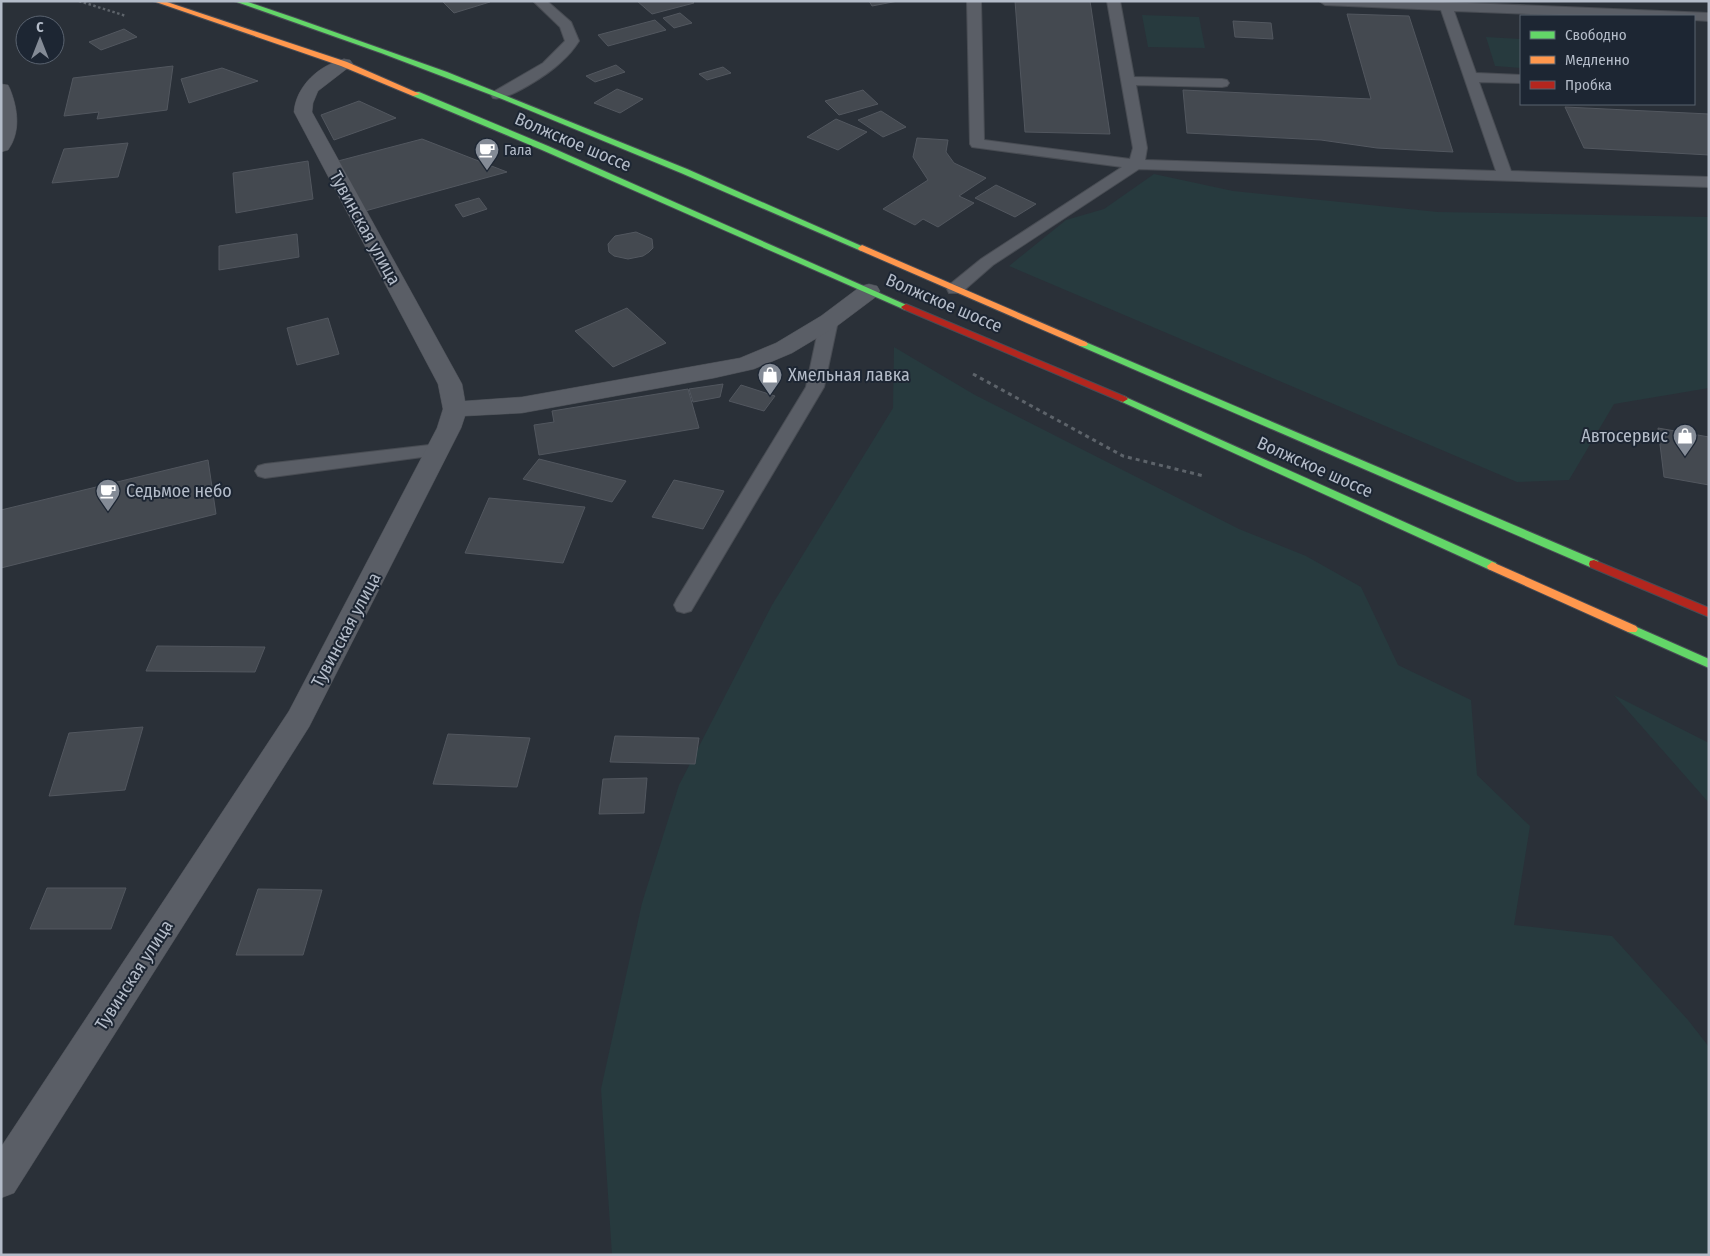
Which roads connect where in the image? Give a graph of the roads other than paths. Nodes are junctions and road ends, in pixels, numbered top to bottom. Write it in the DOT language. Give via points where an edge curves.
graph roads {
  1 [pos="156,1"];
  2 [pos="238,1"];
  3 [pos="539,1"];
  4 [pos="974,1"];
  5 [pos="1113,1"];
  6 [pos="1326,1"];
  7 [pos="1446,6"];
  8 [pos="1628,15"];
  9 [pos="1695,16"];
  10 [pos="1709,16"];
  11 [pos="344,64"];
  12 [pos="1470,77"];
  13 [pos="1520,79"];
  14 [pos="1128,80"];
  15 [pos="1222,84"];
  16 [pos="1,89"];
  17 [pos="498,95"];
  18 [pos="1,146"];
  19 [pos="1136,164"];
  20 [pos="1506,175"];
  21 [pos="1709,182"];
  22 [pos="955,289"];
  23 [pos="869,291"];
  24 [pos="829,321"];
  25 [pos="455,409"];
  26 [pos="438,450"];
  27 [pos="265,471"];
  28 [pos="684,606"];
  29 [pos="1709,613"];
  30 [pos="1709,664"];
  31 [pos="1,1180"];
  1 -- 11 [label="main road, Волжское шоссе"];
  2 -- 17 [label="main road, Волжское шоссе" via="382,50"];
  3 -- 17 [label="lane" via="566,25 572,41 565,52 546,68"];
  4 -- 19 [label="lane" via="977,144"];
  5 -- 14 [label="lane"];
  6 -- 7 [label="lane"];
  7 -- 8 [label="lane"];
  7 -- 12 [label="lane"];
  9 -- 10 [label="lane"];
  11 -- 23 [label="main road, Волжское шоссе" via="545,148"];
  11 -- 25 [label="street, Тувинская улица" via="317,79 302,103 303,112 450,384"];
  12 -- 13 [label="lane"];
  12 -- 20 [label="lane"];
  14 -- 15 [label="lane"];
  14 -- 19 [label="lane" via="1140,148"];
  16 -- 18 [label="street" via="8,104 6,134"];
  17 -- 22 [label="main road, Волжское шоссе" via="710,182"];
  19 -- 20 [label="lane"];
  19 -- 22 [label="lane" via="987,262"];
  20 -- 21 [label="lane"];
  22 -- 29 [label="main road, Волжское шоссе"];
  23 -- 24 [label="street"];
  23 -- 30 [label="main road, Волжское шоссе" via="1072,376"];
  24 -- 25 [label="street" via="774,353 738,366 522,405"];
  24 -- 28 [label="lane" via="815,387"];
  25 -- 26 [label="street, Тувинская улица" via="450,428"];
  26 -- 27 [label="lane"];
  26 -- 31 [label="street, Тувинская улица" via="299,718"];
}
